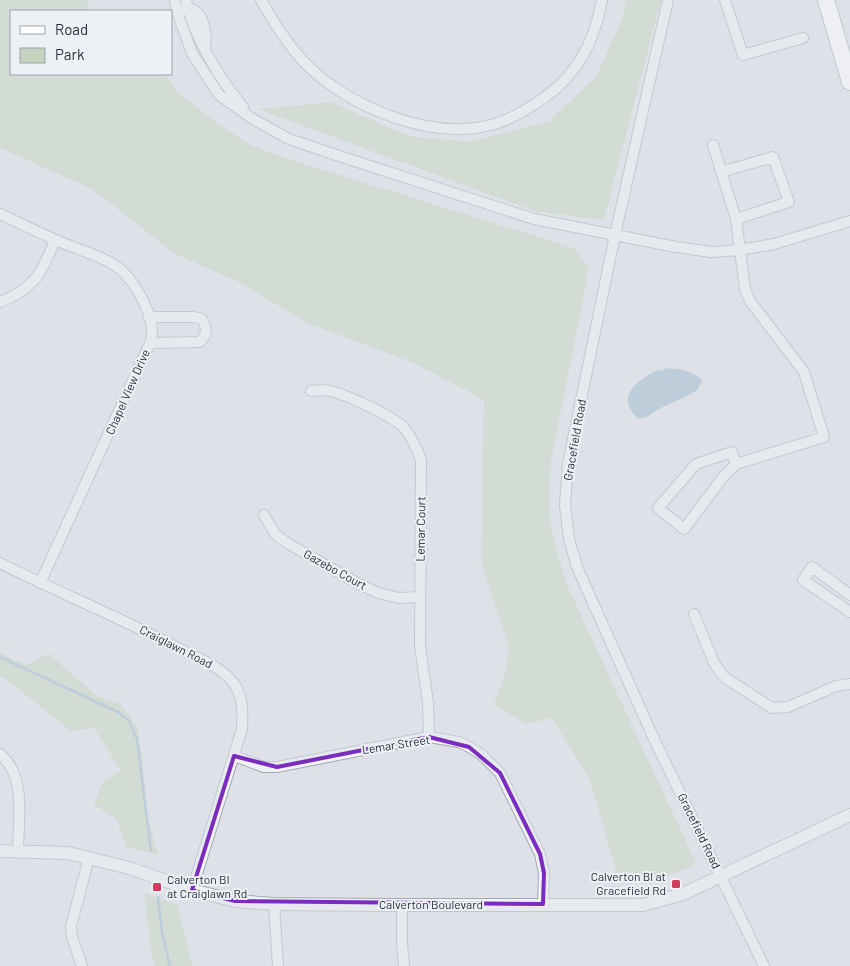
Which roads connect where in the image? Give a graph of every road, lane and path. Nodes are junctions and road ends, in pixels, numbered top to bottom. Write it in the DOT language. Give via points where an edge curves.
graph roads {
  1 [pos="175,0"];
  2 [pos="261,0"];
  3 [pos="602,0"];
  4 [pos="668,0"];
  5 [pos="725,0"];
  6 [pos="826,0"];
  7 [pos="187,4"];
  8 [pos="177,12"];
  9 [pos="803,38"];
  10 [pos="204,47"];
  11 [pos="192,53"];
  12 [pos="850,82"];
  13 [pos="253,119"];
  14 [pos="713,145"];
  15 [pos="721,172"];
  16 [pos="0,214"];
  17 [pos="736,219"];
  18 [pos="850,221"];
  19 [pos="616,235"];
  20 [pos="55,240"];
  21 [pos="739,250"];
  22 [pos="0,302"];
  23 [pos="149,317"];
  24 [pos="150,343"];
  25 [pos="311,391"];
  26 [pos="736,464"];
  27 [pos="264,515"];
  28 [pos="0,564"];
  29 [pos="40,583"];
  30 [pos="850,595"];
  31 [pos="420,597"];
  32 [pos="850,600"];
  33 [pos="839,604"];
  34 [pos="850,612"];
  35 [pos="694,614"];
  36 [pos="850,684"];
  37 [pos="429,737"];
  38 [pos="0,754"];
  39 [pos="234,756"];
  40 [pos="850,815"];
  41 [pos="0,851"];
  42 [pos="18,852"];
  43 [pos="89,858"];
  44 [pos="721,877"];
  45 [pos="192,890"];
  46 [pos="274,904"];
  47 [pos="543,904"];
  48 [pos="402,905"];
  49 [pos="82,966"];
  50 [pos="278,966"];
  51 [pos="404,966"];
  52 [pos="764,966"];
  1 -- 8 [label="street"];
  2 -- 3 [label="street" via="290,45 326,81 384,114 412,123 445,128 494,124 517,115 559,87 590,44"];
  4 -- 19 [label="street, Gracefield Road"];
  5 -- 9 [label="street" via="743,55"];
  6 -- 12 [label="main road"];
  7 -- 8 [label="street"];
  7 -- 10 [label="street" via="200,14 206,34"];
  8 -- 11 [label="street"];
  10 -- 11 [label="street"];
  10 -- 13 [label="street" via="227,89"];
  11 -- 13 [label="street" via="219,95"];
  13 -- 19 [label="street" via="289,139 534,219"];
  14 -- 15 [label="street"];
  15 -- 17 [label="street"];
  15 -- 17 [label="street" via="773,157 789,202"];
  16 -- 20 [label="street, Chapel View Drive"];
  17 -- 21 [label="street"];
  18 -- 21 [label="street" via="774,244"];
  19 -- 21 [label="street" via="711,252"];
  19 -- 44 [label="street, Gracefield Road" via="568,463 565,505 569,539 576,567 654,740"];
  20 -- 22 [label="street" via="46,263 32,284"];
  20 -- 23 [label="street, Chapel View Drive" via="116,266 146,305"];
  21 -- 26 [label="street" via="744,288 750,302 804,372 824,438"];
  23 -- 24 [label="street, Chapel View Drive"];
  23 -- 24 [label="street" via="202,319 206,327 205,337 200,342"];
  24 -- 29 [label="street, Chapel View Drive"];
  25 -- 31 [label="street, Lemar Court" via="328,390 354,399 395,421 416,444 422,468"];
  26 -- 26 [label="street" via="684,529 658,508 696,464 732,452"];
  27 -- 31 [label="street, Gazebo Court" via="275,534 287,543 361,585 392,596"];
  28 -- 29 [label="street, Craiglawn Road"];
  29 -- 39 [label="street, Craiglawn Road" via="164,640 220,670 238,691 243,710 242,729"];
  30 -- 33 [label="street" via="812,567 803,580"];
  31 -- 37 [label="street, Lemar Court" via="420,646"];
  32 -- 33 [label="street"];
  33 -- 34 [label="street"];
  35 -- 36 [label="street" via="714,663 724,677 772,708 788,707 836,686"];
  37 -- 39 [label="street, Lemar Street" via="277,767 264,767"];
  37 -- 47 [label="street, Lemar Street" via="459,742 482,755 500,772 540,854 544,873"];
  38 -- 42 [label="street" via="12,770 18,790"];
  39 -- 45 [label="street, Craiglawn Road"];
  40 -- 44 [label="street, Calverton Boulevard"];
  41 -- 42 [label="street, Calverton Boulevard"];
  42 -- 43 [label="street, Calverton Boulevard" via="68,853"];
  43 -- 45 [label="street, Calverton Boulevard"];
  43 -- 49 [label="street" via="71,926"];
  44 -- 47 [label="street, Calverton Boulevard" via="683,894 643,905"];
  44 -- 52 [label="street, Gracefield Road"];
  45 -- 46 [label="street, Calverton Boulevard" via="235,901"];
  46 -- 48 [label="street, Calverton Boulevard"];
  46 -- 50 [label="street"];
  47 -- 48 [label="street, Calverton Boulevard"];
  48 -- 51 [label="street"];
}
